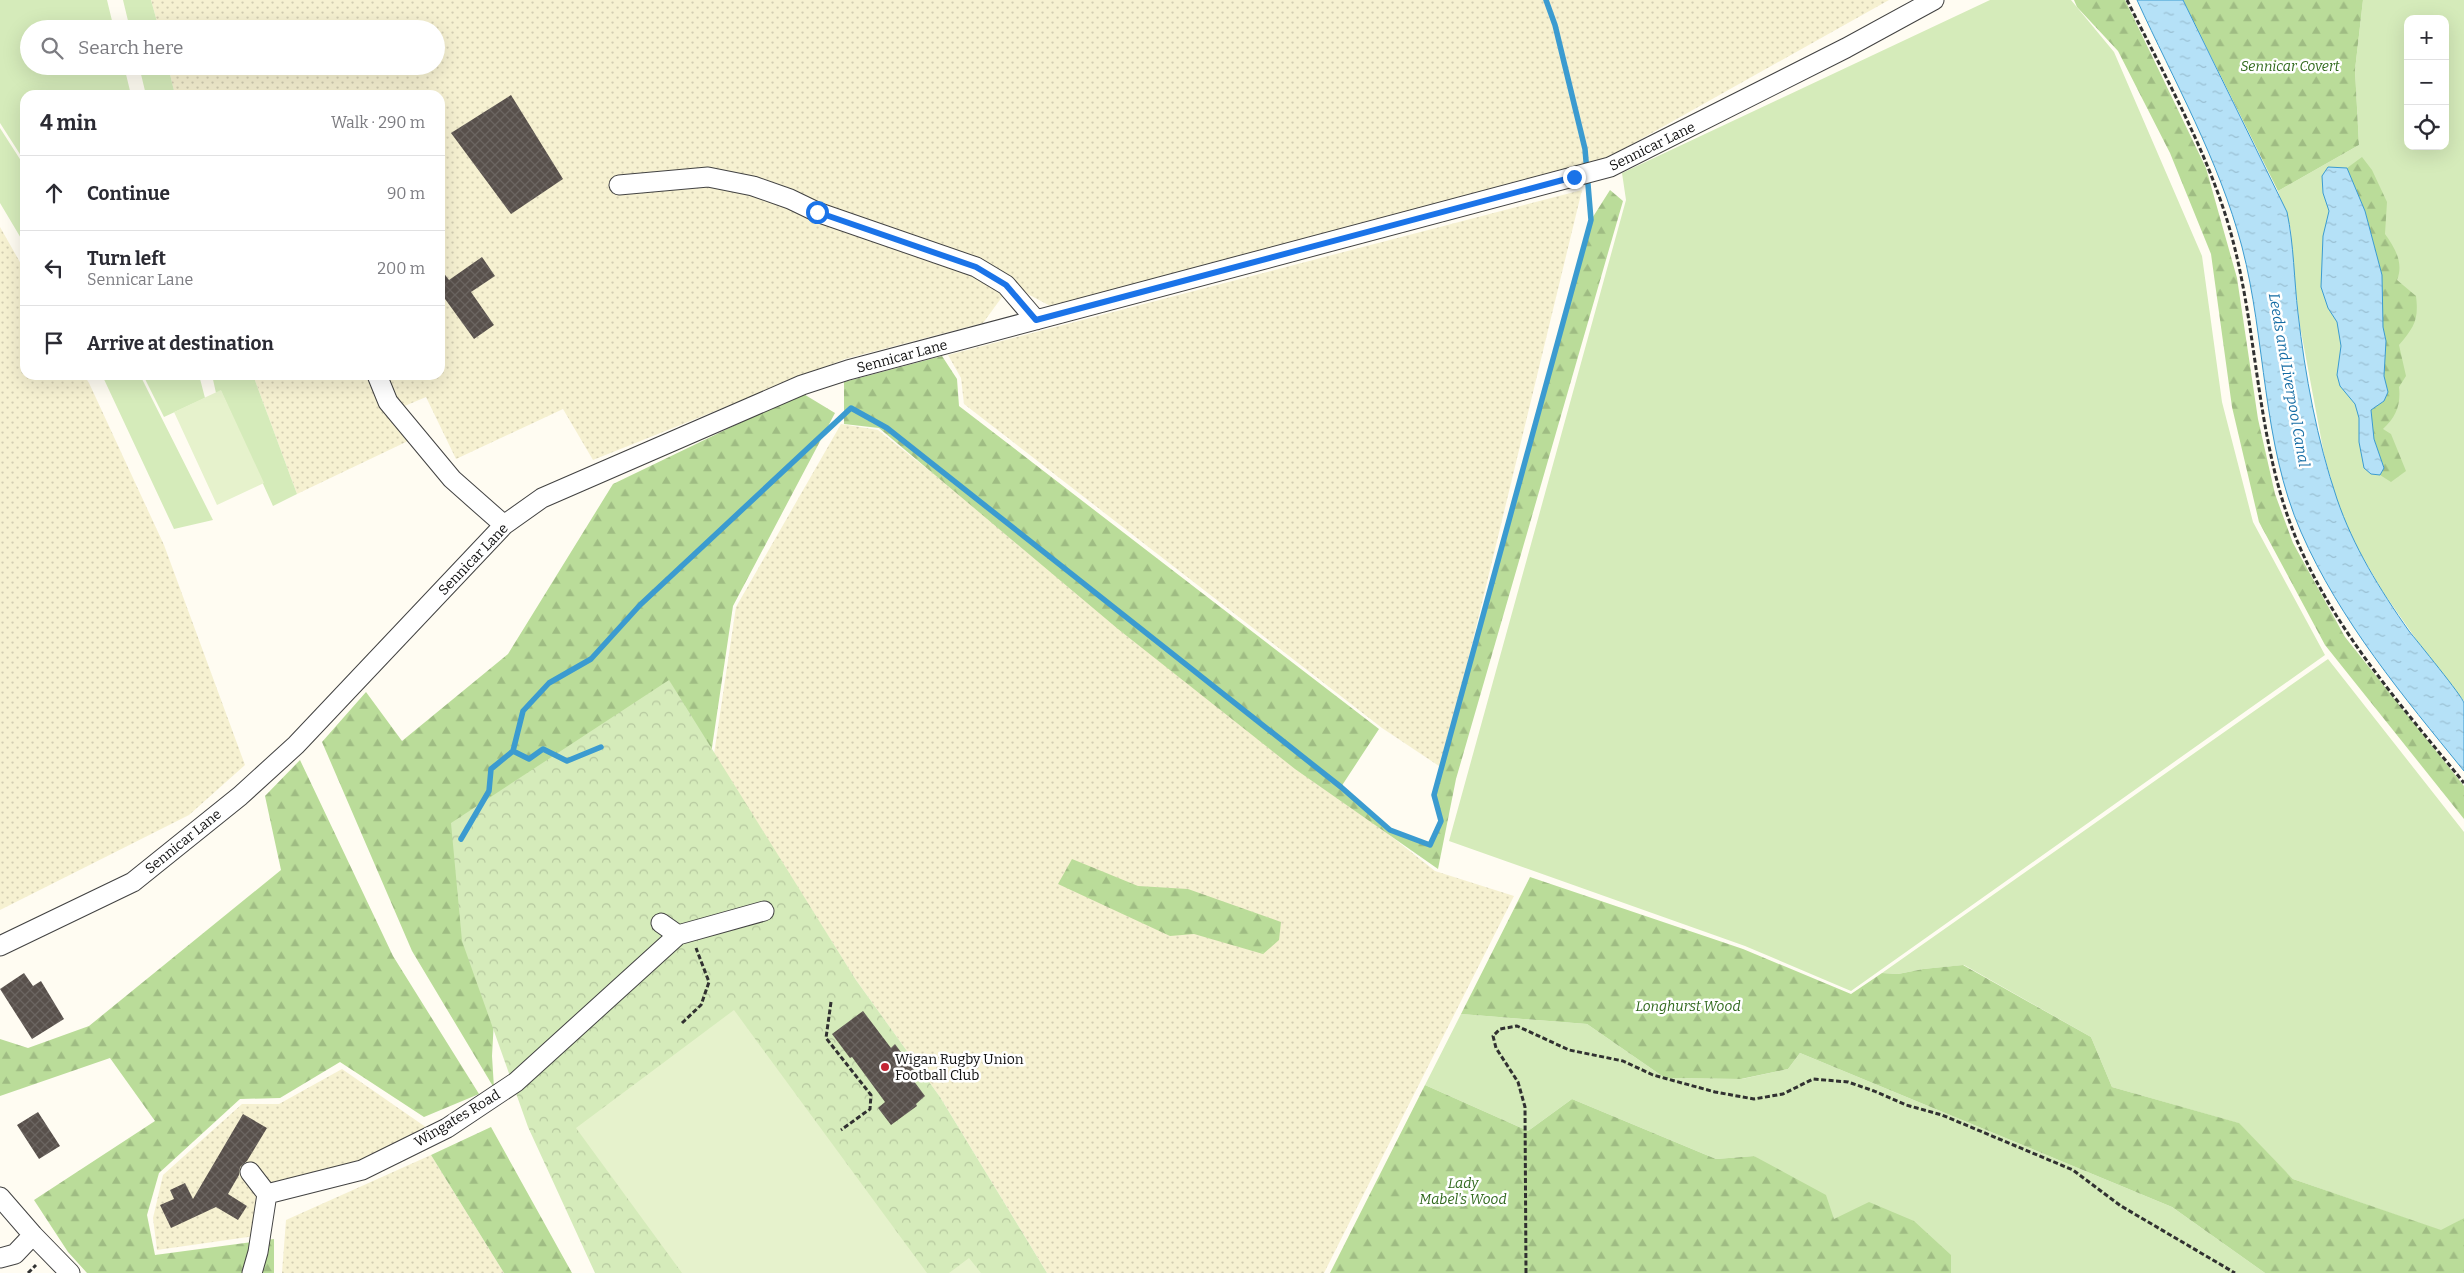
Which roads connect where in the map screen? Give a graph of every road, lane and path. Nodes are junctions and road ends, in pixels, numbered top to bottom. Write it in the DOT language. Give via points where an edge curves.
graph roads {
  1 [pos="1934,0"];
  2 [pos="2127,0"];
  3 [pos="619,185"];
  4 [pos="1036,320"];
  5 [pos="379,380"];
  6 [pos="504,525"];
  7 [pos="2464,783"];
  8 [pos="764,912"];
  9 [pos="661,923"];
  10 [pos="678,935"];
  11 [pos="0,946"];
  12 [pos="832,1002"];
  13 [pos="682,1023"];
  14 [pos="841,1130"];
  15 [pos="250,1172"];
  16 [pos="267,1194"];
  17 [pos="0,1197"];
  18 [pos="33,1235"];
  19 [pos="0,1258"];
  20 [pos="70,1273"];
  21 [pos="252,1273"];
  22 [pos="1526,1273"];
  23 [pos="2235,1273"];
  1 -- 4 [label="street, Sennicar Lane" via="1610,168"];
  2 -- 7 [label="path" via="2206,162 2230,230 2268,445 2284,506 2302,552 2349,636"];
  3 -- 4 [label="street" via="708,177 753,186 817,212 976,267 1006,285"];
  4 -- 6 [label="street, Sennicar Lane" via="848,370 802,386 542,498"];
  5 -- 6 [label="street" via="388,402 452,479"];
  6 -- 11 [label="street, Sennicar Lane" via="296,746 240,796 134,882"];
  8 -- 10 [label="street"];
  9 -- 10 [label="street"];
  10 -- 13 [label="path" via="699,950 709,982 701,1005"];
  10 -- 16 [label="street, Wingates Road" via="516,1082 447,1128 362,1170"];
  12 -- 14 [label="path" via="826,1038 871,1095 870,1109"];
  15 -- 16 [label="street"];
  16 -- 21 [label="street"];
  17 -- 18 [label="street"];
  18 -- 19 [label="street" via="15,1254"];
  18 -- 20 [label="street"];
  22 -- 23 [label="path" via="1525,1107 1518,1082 1496,1048 1494,1036 1500,1029 1517,1026 1569,1050 1623,1061 1653,1075 1715,1092 1754,1099 1783,1094 1813,1079 1848,1082 1906,1106 1942,1115 2073,1170 2121,1206"];
}
